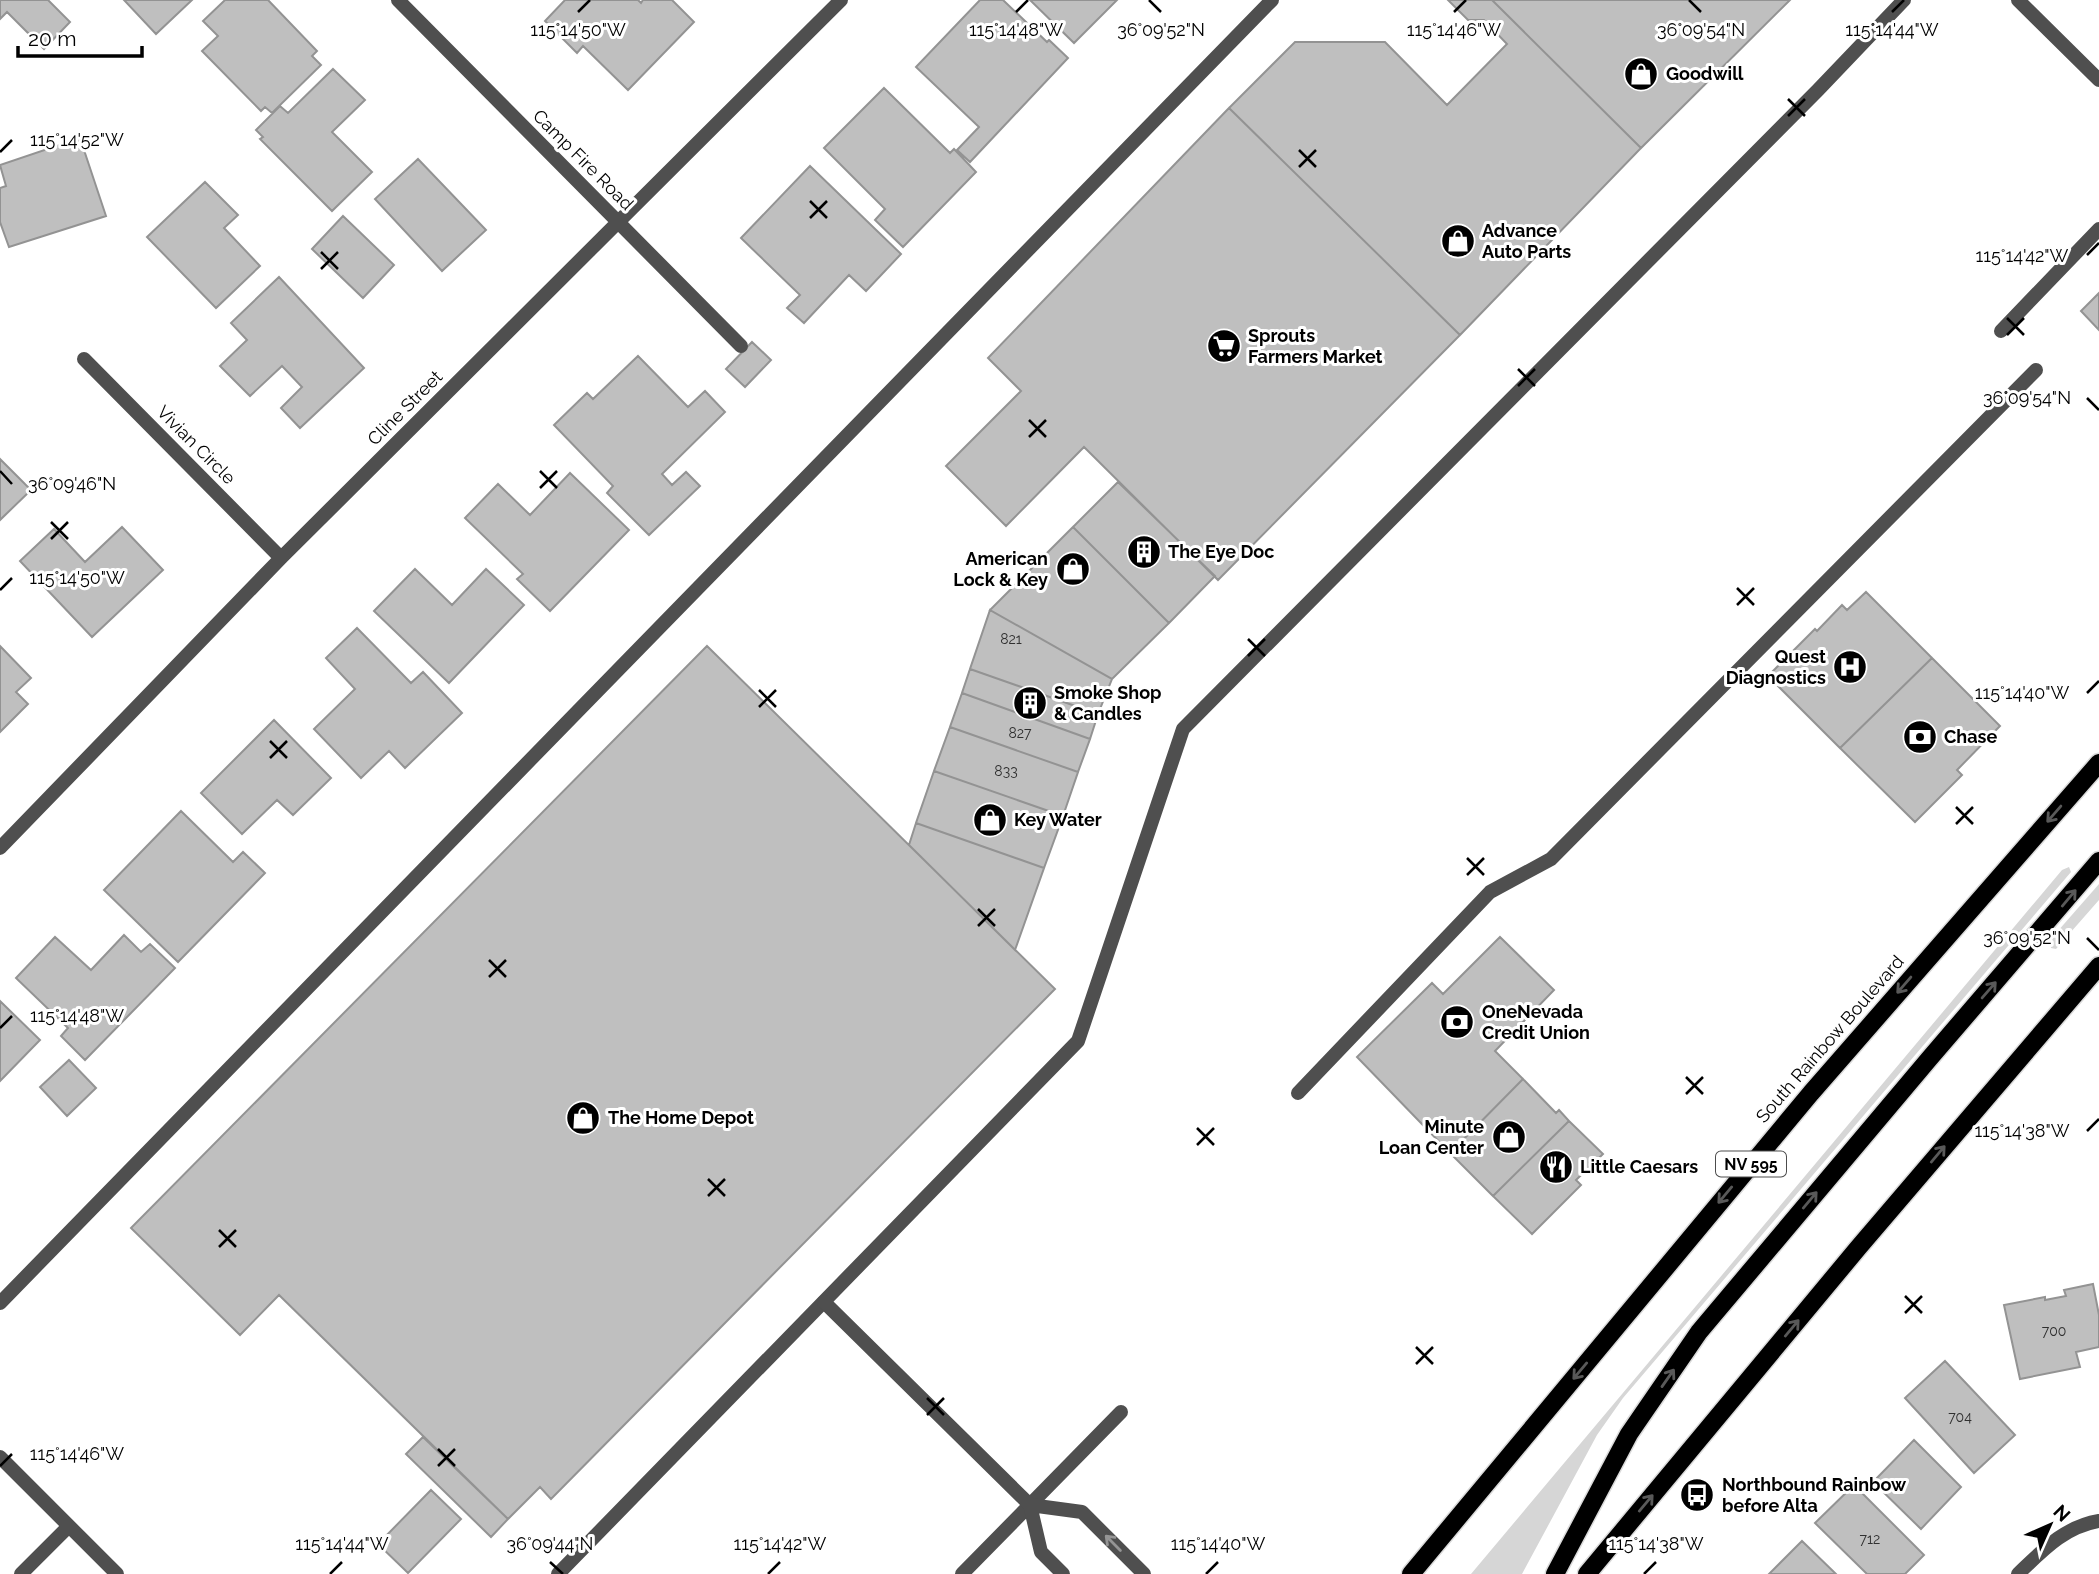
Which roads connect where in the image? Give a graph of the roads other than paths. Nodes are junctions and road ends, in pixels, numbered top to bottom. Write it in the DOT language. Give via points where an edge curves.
graph roads {
  1 [pos="398,0"];
  2 [pos="841,0"];
  3 [pos="1272,0"];
  4 [pos="1904,0"];
  5 [pos="2018,0"];
  6 [pos="2099,80"];
  7 [pos="619,222"];
  8 [pos="2099,229"];
  9 [pos="2001,331"];
  10 [pos="741,346"];
  11 [pos="84,359"];
  12 [pos="2036,370"];
  13 [pos="281,558"];
  14 [pos="2099,763"];
  15 [pos="0,848"];
  16 [pos="2099,862"];
  17 [pos="2099,966"];
  18 [pos="1298,1093"];
  19 [pos="824,1302"];
  20 [pos="0,1303"];
  21 [pos="1121,1412"];
  22 [pos="0,1457"];
  23 [pos="1030,1505"];
  24 [pos="2099,1521"];
  25 [pos="69,1526"];
  26 [pos="21,1574"];
  27 [pos="117,1574"];
  28 [pos="558,1574"];
  29 [pos="962,1574"];
  30 [pos="1063,1574"];
  31 [pos="1144,1574"];
  32 [pos="1411,1574"];
  33 [pos="1555,1574"];
  34 [pos="1587,1574"];
  35 [pos="2018,1574"];
  1 -- 7 [label="street, Camp Fire Road"];
  2 -- 7 [label="street, Cline Street"];
  3 -- 20 [label="street"];
  4 -- 19 [label="street" via="1183,729 1078,1041"];
  5 -- 6 [label="street"];
  7 -- 10 [label="street, Camp Fire Road"];
  7 -- 13 [label="street, Cline Street"];
  8 -- 9 [label="street"];
  11 -- 13 [label="street, Vivian Circle"];
  12 -- 18 [label="street" via="1551,859 1490,892"];
  13 -- 15 [label="street, Cline Street"];
  14 -- 32 [label="main road, South Rainbow Boulevard / NV 595, one-way" via="1811,1093"];
  33 -- 16 [label="main road, one-way" via="1629,1434 1699,1332"];
  34 -- 17 [label="main road, one-way"];
  19 -- 23 [label="street"];
  19 -- 28 [label="street"];
  21 -- 23 [label="street"];
  22 -- 25 [label="street"];
  23 -- 29 [label="street"];
  23 -- 30 [label="street" via="1041,1552"];
  31 -- 23 [label="street, one-way" via="1082,1512"];
  24 -- 35 [label="street" via="2072,1528"];
  25 -- 26 [label="street"];
  25 -- 27 [label="street"];
}
